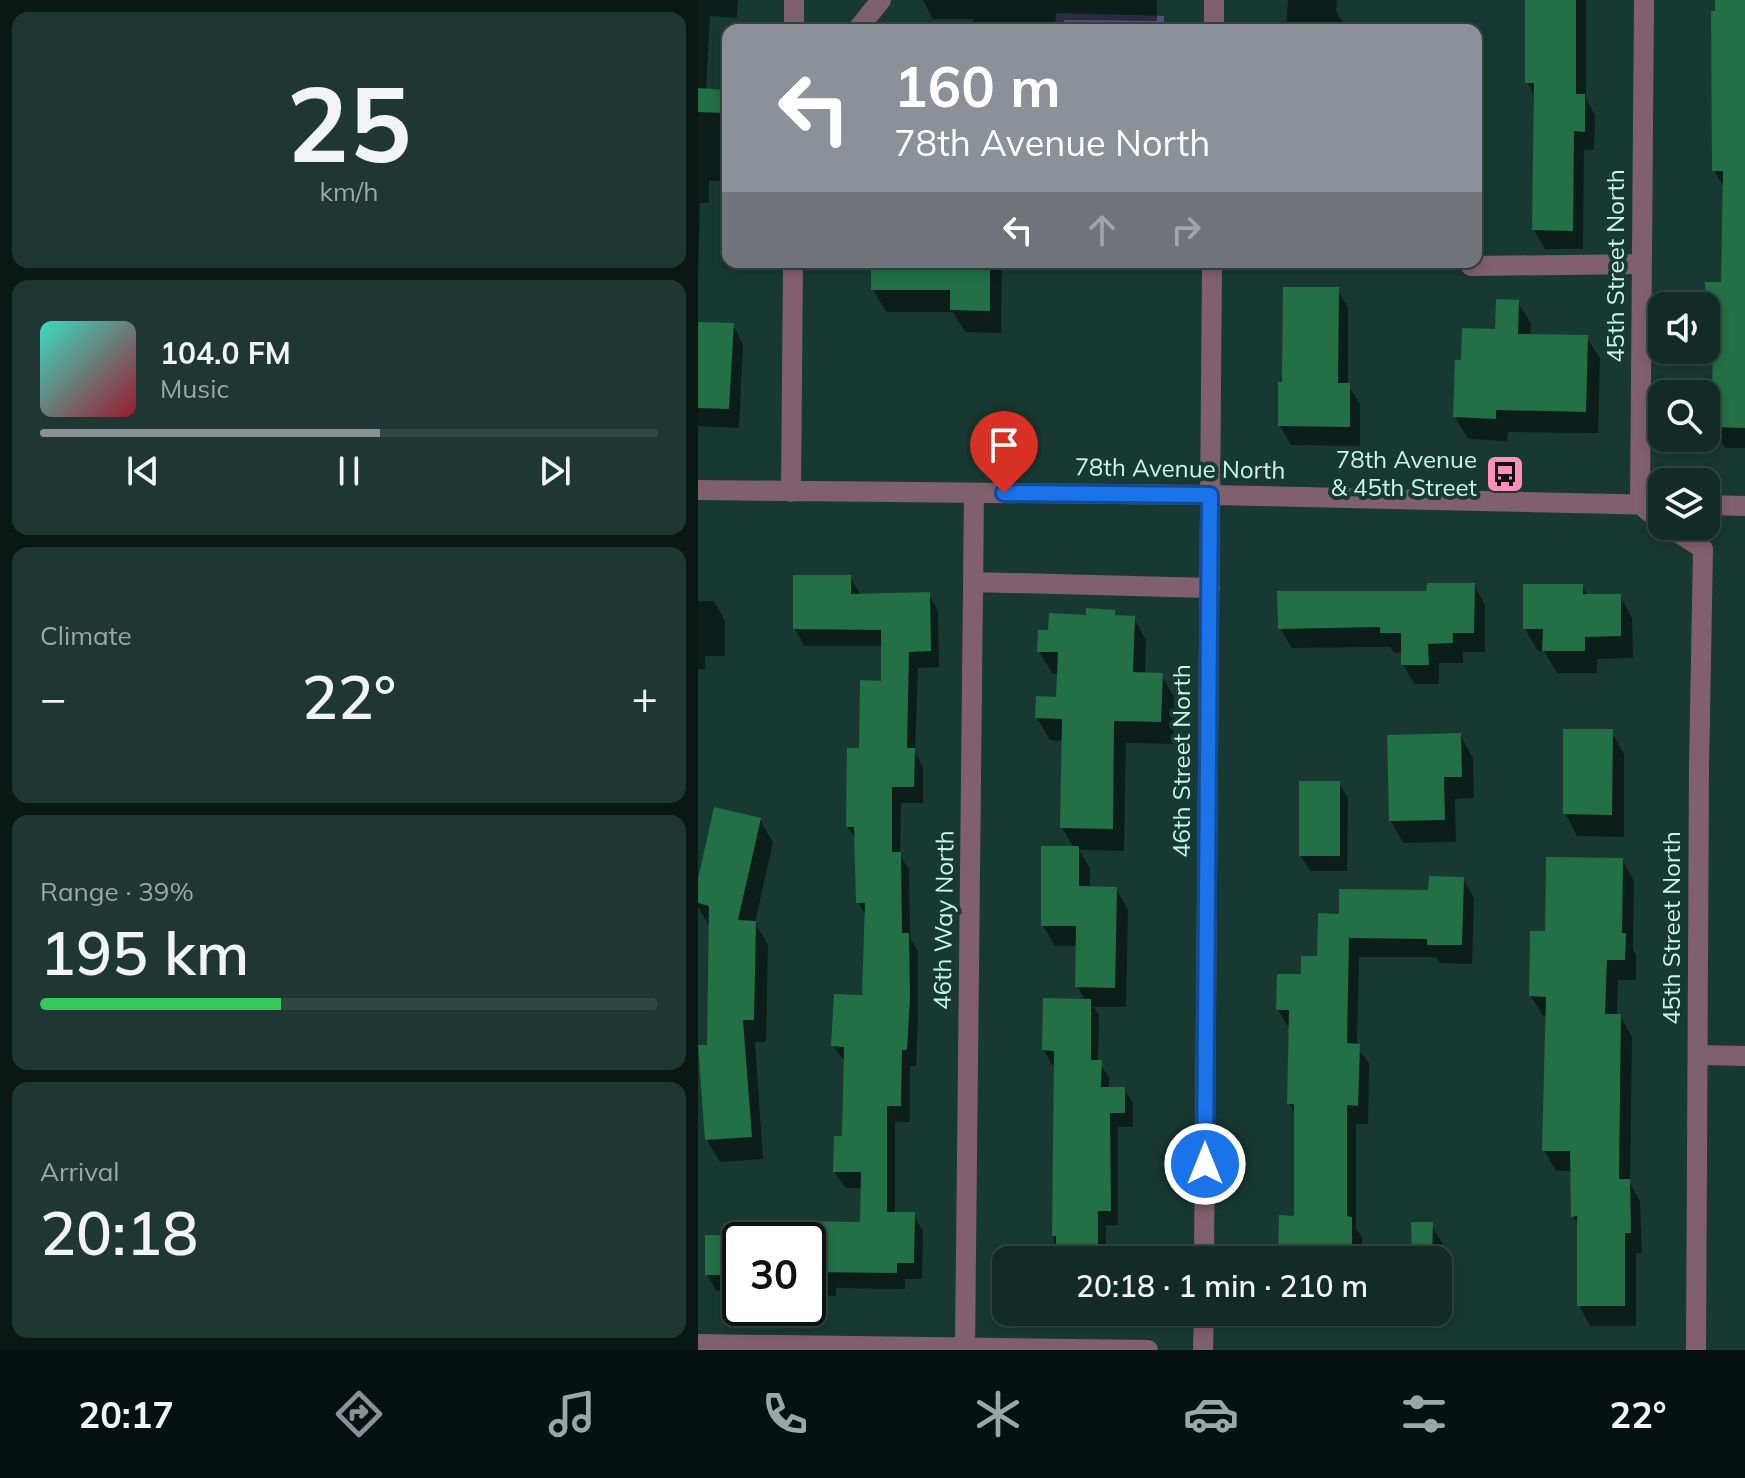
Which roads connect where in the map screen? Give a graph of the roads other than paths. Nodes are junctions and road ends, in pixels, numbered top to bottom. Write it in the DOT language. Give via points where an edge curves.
graph roads {
  1 [pos="794,0"];
  2 [pos="881,0"];
  3 [pos="1214,0"];
  4 [pos="1644,0"];
  5 [pos="794,24"];
  6 [pos="862,24"];
  7 [pos="1214,24"];
  8 [pos="1642,264"];
  9 [pos="1482,266"];
  10 [pos="793,268"];
  11 [pos="1212,268"];
  12 [pos="698,490"];
  13 [pos="791,492"];
  14 [pos="974,493"];
  15 [pos="1210,495"];
  16 [pos="1640,504"];
  17 [pos="1648,504"];
  18 [pos="1720,505"];
  19 [pos="1745,506"];
  20 [pos="1648,510"];
  21 [pos="1689,540"];
  22 [pos="973,582"];
  23 [pos="1210,588"];
  24 [pos="1698,1055"];
  25 [pos="1745,1056"];
  26 [pos="1204,1246"];
  27 [pos="1204,1326"];
  28 [pos="698,1344"];
  29 [pos="965,1348"];
  30 [pos="1148,1350"];
  31 [pos="1203,1350"];
  32 [pos="1696,1350"];
  1 -- 5 [label="street"];
  2 -- 6 [label="street"];
  3 -- 7 [label="street"];
  4 -- 8 [label="street, 45th Street North"];
  8 -- 9 [label="street"];
  8 -- 16 [label="street, 45th Street North"];
  10 -- 13 [label="street"];
  11 -- 15 [label="street, 46th Street North"];
  12 -- 13 [label="street, 78th Avenue North"];
  13 -- 14 [label="street, 78th Avenue North"];
  14 -- 15 [label="street, 78th Avenue North"];
  14 -- 22 [label="street, 46th Way North"];
  15 -- 16 [label="street, 78th Avenue North"];
  15 -- 23 [label="street, 46th Street North"];
  16 -- 17 [label="street, 78th Avenue North"];
  16 -- 20 [label="street"];
  18 -- 19 [label="street"];
  21 -- 24 [label="street, 45th Street North" via="1703,549"];
  22 -- 23 [label="street"];
  22 -- 29 [label="street, 46th Way North"];
  23 -- 26 [label="street, 46th Street North"];
  24 -- 25 [label="street"];
  24 -- 32 [label="street, 45th Street North"];
  27 -- 31 [label="street"];
  28 -- 29 [label="street"];
  29 -- 30 [label="street"];
}
